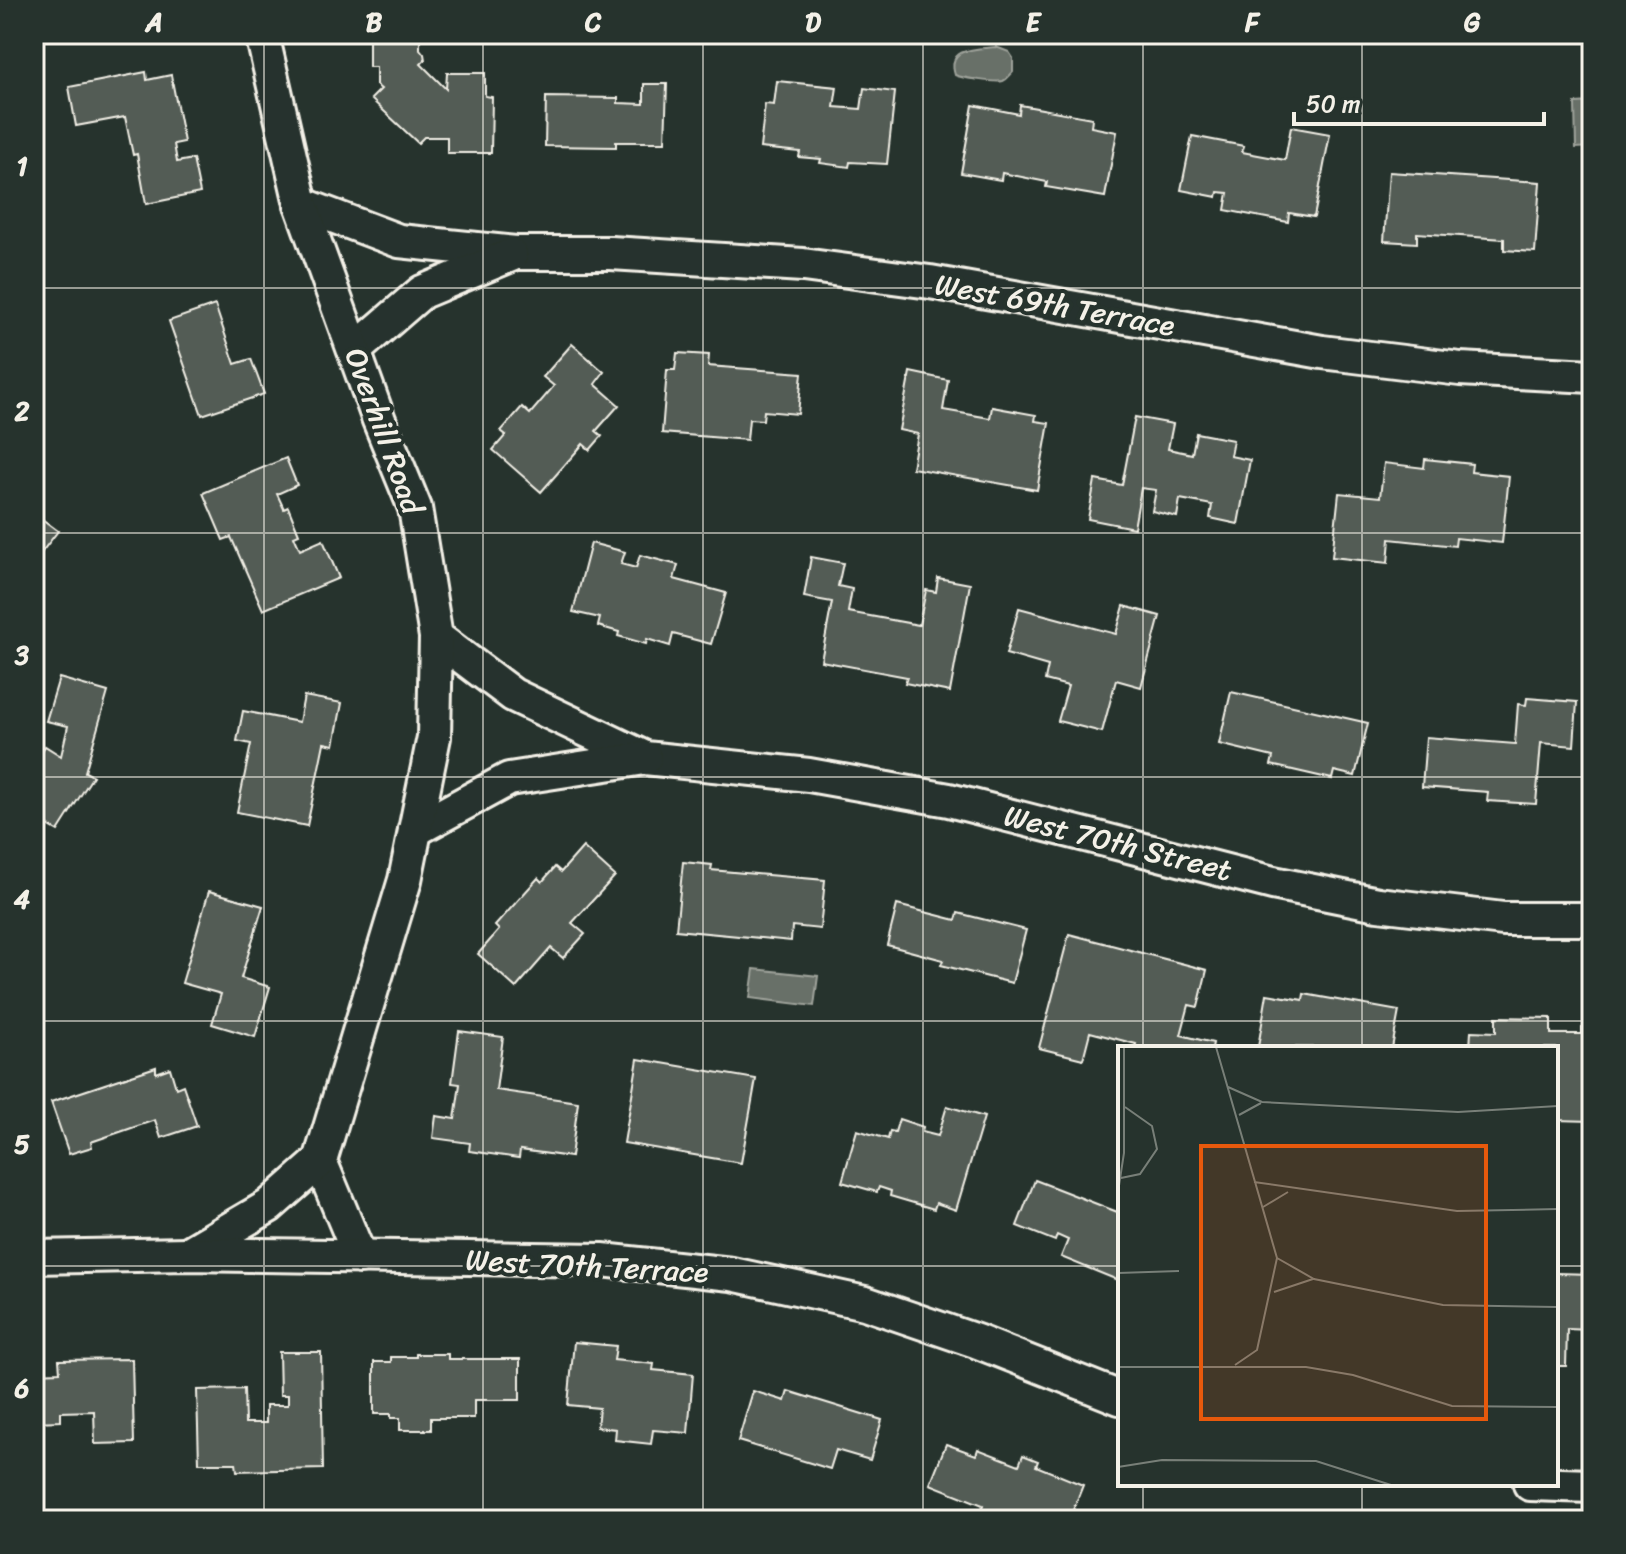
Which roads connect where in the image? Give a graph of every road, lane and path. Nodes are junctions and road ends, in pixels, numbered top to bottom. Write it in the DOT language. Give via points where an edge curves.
graph roads {
  1 [pos="262,34"];
  2 [pos="301,204"];
  3 [pos="516,253"];
  4 [pos="355,350"];
  5 [pos="1592,376"];
  6 [pos="436,637"];
  7 [pos="645,758"];
  8 [pos="415,830"];
  9 [pos="1592,919"];
  10 [pos="320,1161"];
  11 [pos="187,1254"];
  12 [pos="34,1257"];
  13 [pos="360,1257"];
  14 [pos="1118,1397"];
  15 [pos="1558,1485"];
  16 [pos="1592,1486"];
  1 -- 2 [label="street, Overhill Road"];
  2 -- 3 [label="street, West 69th Terrace" via="399,241"];
  2 -- 4 [label="street, Overhill Road"];
  3 -- 4 [label="street, West 69th Terrace" via="422,292"];
  3 -- 5 [label="street, West 69th Terrace" via="803,265 930,282 1322,352 1460,369"];
  4 -- 6 [label="street, Overhill Road" via="415,508"];
  6 -- 7 [label="street, West 70th Street" via="513,695"];
  6 -- 8 [label="street, Overhill Road" via="434,737"];
  7 -- 8 [label="street, West 70th Street" via="509,779"];
  7 -- 9 [label="street, West 70th Street" via="809,775 949,800 1273,883 1378,904 1503,919"];
  8 -- 10 [label="street, Overhill Road" via="405,880"];
  10 -- 11 [label="street" via="269,1206"];
  10 -- 13 [label="street"];
  11 -- 12 [label="street, West 70th Terrace"];
  11 -- 13 [label="street, West 70th Terrace"];
  13 -- 14 [label="street, West 70th Terrace" via="602,1260 732,1274 865,1303"];
  15 -- 16 [label="street"];
}
